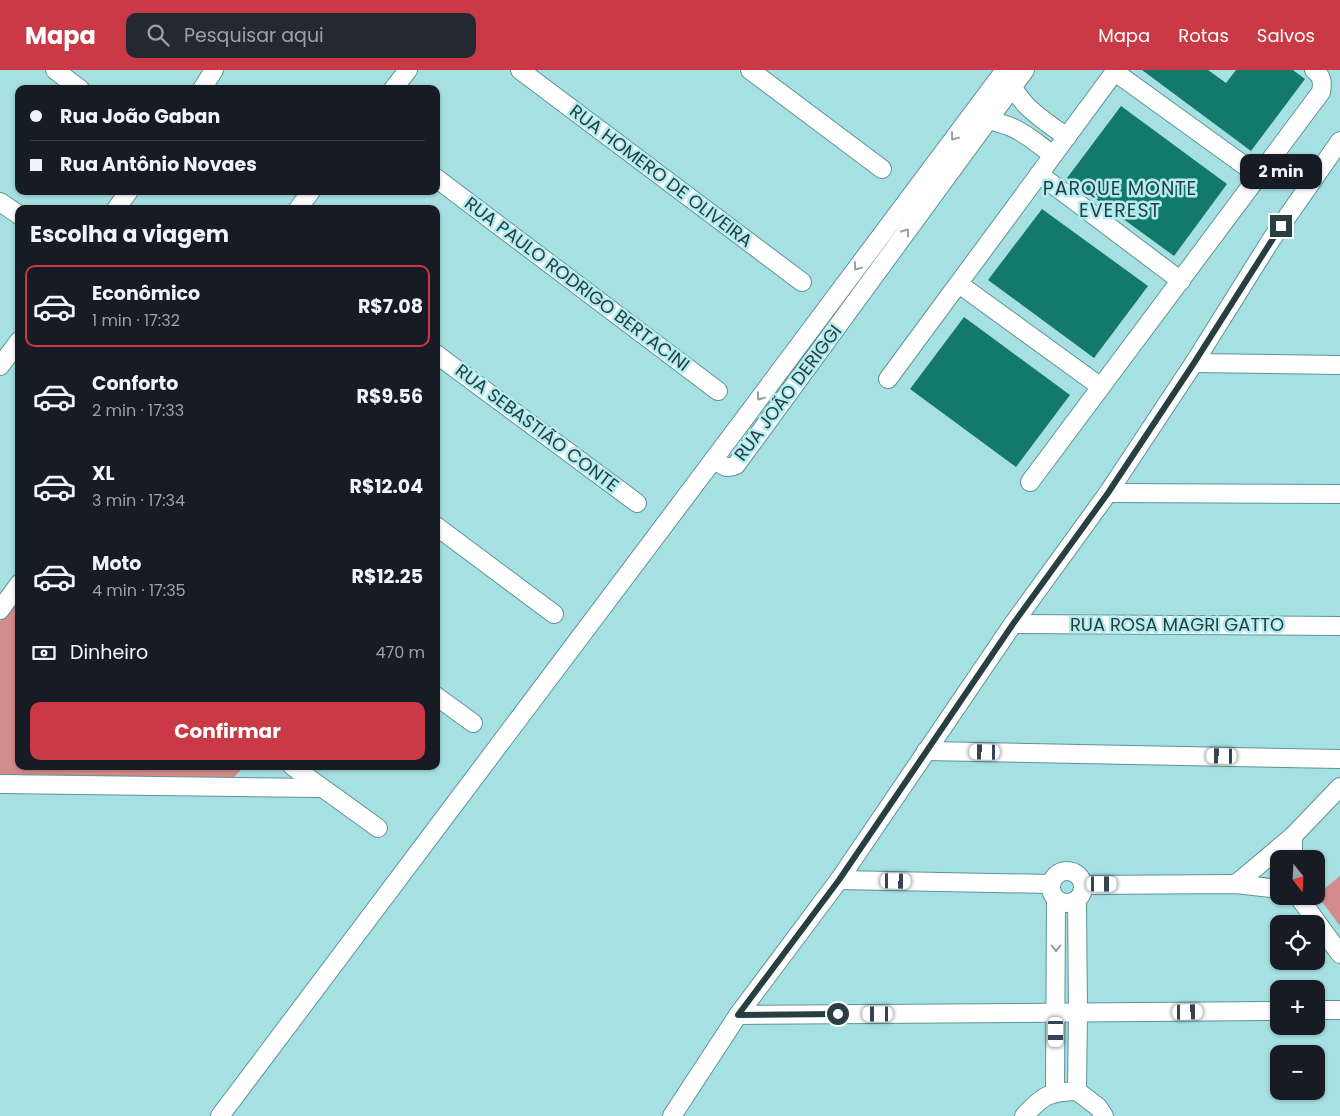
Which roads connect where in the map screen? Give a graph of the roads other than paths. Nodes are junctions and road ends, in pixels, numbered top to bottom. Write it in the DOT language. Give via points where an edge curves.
graph roads {
  1 [pos="55,70"];
  2 [pos="214,70"];
  3 [pos="520,70"];
  4 [pos="750,70"];
  5 [pos="1025,70"];
  6 [pos="1314,70"];
  7 [pos="406,71"];
  8 [pos="1116,71"];
  9 [pos="1006,77"];
  10 [pos="75,85"];
  11 [pos="205,85"];
  12 [pos="396,85"];
  13 [pos="980,116"];
  14 [pos="1067,137"];
  15 [pos="1340,141"];
  16 [pos="1053,155"];
  17 [pos="882,169"];
  18 [pos="1040,174"];
  19 [pos="1259,176"];
  20 [pos="440,181"];
  21 [pos="309,195"];
  22 [pos="0,202"];
  23 [pos="301,205"];
  24 [pos="15,212"];
  25 [pos="1181,280"];
  26 [pos="802,282"];
  27 [pos="959,284"];
  28 [pos="15,346"];
  29 [pos="440,357"];
  30 [pos="1194,363"];
  31 [pos="1340,365"];
  32 [pos="0,366"];
  33 [pos="888,380"];
  34 [pos="1101,387"];
  35 [pos="718,391"];
  36 [pos="1030,482"];
  37 [pos="1108,493"];
  38 [pos="1340,494"];
  39 [pos="637,503"];
  40 [pos="440,529"];
  41 [pos="15,589"];
  42 [pos="0,610"];
  43 [pos="554,614"];
  44 [pos="1013,624"];
  45 [pos="1340,626"];
  46 [pos="440,699"];
  47 [pos="473,723"];
  48 [pos="926,751"];
  49 [pos="1340,759"];
  50 [pos="297,770"];
  51 [pos="0,784"];
  52 [pos="1340,787"];
  53 [pos="321,788"];
  54 [pos="378,828"];
  55 [pos="1293,836"];
  56 [pos="1293,850"];
  57 [pos="839,880"];
  58 [pos="1236,884"];
  59 [pos="1270,888"];
  60 [pos="1053,892"];
  61 [pos="1080,892"];
  62 [pos="1305,905"];
  63 [pos="1340,954"];
  64 [pos="1325,1010"];
  65 [pos="1340,1010"];
  66 [pos="1270,1011"];
  67 [pos="1056,1013"];
  68 [pos="1078,1013"];
  69 [pos="738,1015"];
  70 [pos="1077,1090"];
  71 [pos="1055,1092"];
  72 [pos="220,1116"];
  73 [pos="672,1116"];
  74 [pos="1024,1116"];
  75 [pos="1104,1116"];
  1 -- 10 [label="street"];
  2 -- 11 [label="street"];
  3 -- 26 [label="street, RUA HOMERO DE OLIVEIRA"];
  4 -- 17 [label="street"];
  5 -- 9 [label="street, RUA JOÃO DERIGGI"];
  6 -- 19 [label="street" via="1323,83 1321,92"];
  7 -- 12 [label="street"];
  8 -- 14 [label="street"];
  8 -- 19 [label="street"];
  9 -- 13 [label="street, RUA JOÃO DERIGGI"];
  9 -- 14 [label="street" via="1033,112"];
  13 -- 16 [label="street" via="1010,126"];
  13 -- 72 [label="street, RUA JOÃO DERIGGI" via="714,459"];
  14 -- 16 [label="street"];
  15 -- 30 [label="street" via="1271,240"];
  16 -- 18 [label="street"];
  18 -- 25 [label="street"];
  18 -- 27 [label="street"];
  19 -- 25 [label="street"];
  20 -- 35 [label="street, RUA PAULO RODRIGO BERTACINI"];
  21 -- 23 [label="street"];
  22 -- 24 [label="street"];
  25 -- 34 [label="street"];
  27 -- 33 [label="street"];
  27 -- 34 [label="street"];
  28 -- 32 [label="street"];
  29 -- 39 [label="street, RUA SEBASTIÃO CONTE"];
  30 -- 31 [label="street"];
  30 -- 37 [label="street"];
  34 -- 36 [label="street"];
  37 -- 38 [label="street"];
  37 -- 44 [label="street"];
  40 -- 43 [label="street"];
  41 -- 42 [label="street"];
  44 -- 45 [label="street, RUA ROSA MAGRI GATTO"];
  44 -- 48 [label="street"];
  46 -- 47 [label="street"];
  48 -- 49 [label="street"];
  48 -- 57 [label="street"];
  50 -- 53 [label="street"];
  51 -- 53 [label="street"];
  52 -- 55 [label="street"];
  53 -- 54 [label="street"];
  55 -- 56 [label="street"];
  55 -- 58 [label="street"];
  57 -- 60 [label="street"];
  57 -- 69 [label="street"];
  58 -- 59 [label="street"];
  58 -- 61 [label="street"];
  60 -- 61 [label="street" via="1066,904"];
  60 -- 61 [label="street" via="1056,874 1067,870 1078,875"];
  60 -- 67 [label="street, one-way"];
  61 -- 68 [label="street"];
  62 -- 63 [label="street"];
  64 -- 65 [label="street"];
  66 -- 68 [label="street"];
  67 -- 68 [label="street"];
  67 -- 69 [label="street"];
  67 -- 71 [label="street"];
  68 -- 70 [label="street"];
  69 -- 73 [label="street"];
  70 -- 71 [label="street"];
  70 -- 75 [label="street"];
  71 -- 74 [label="street" via="1038,1100"];
}
